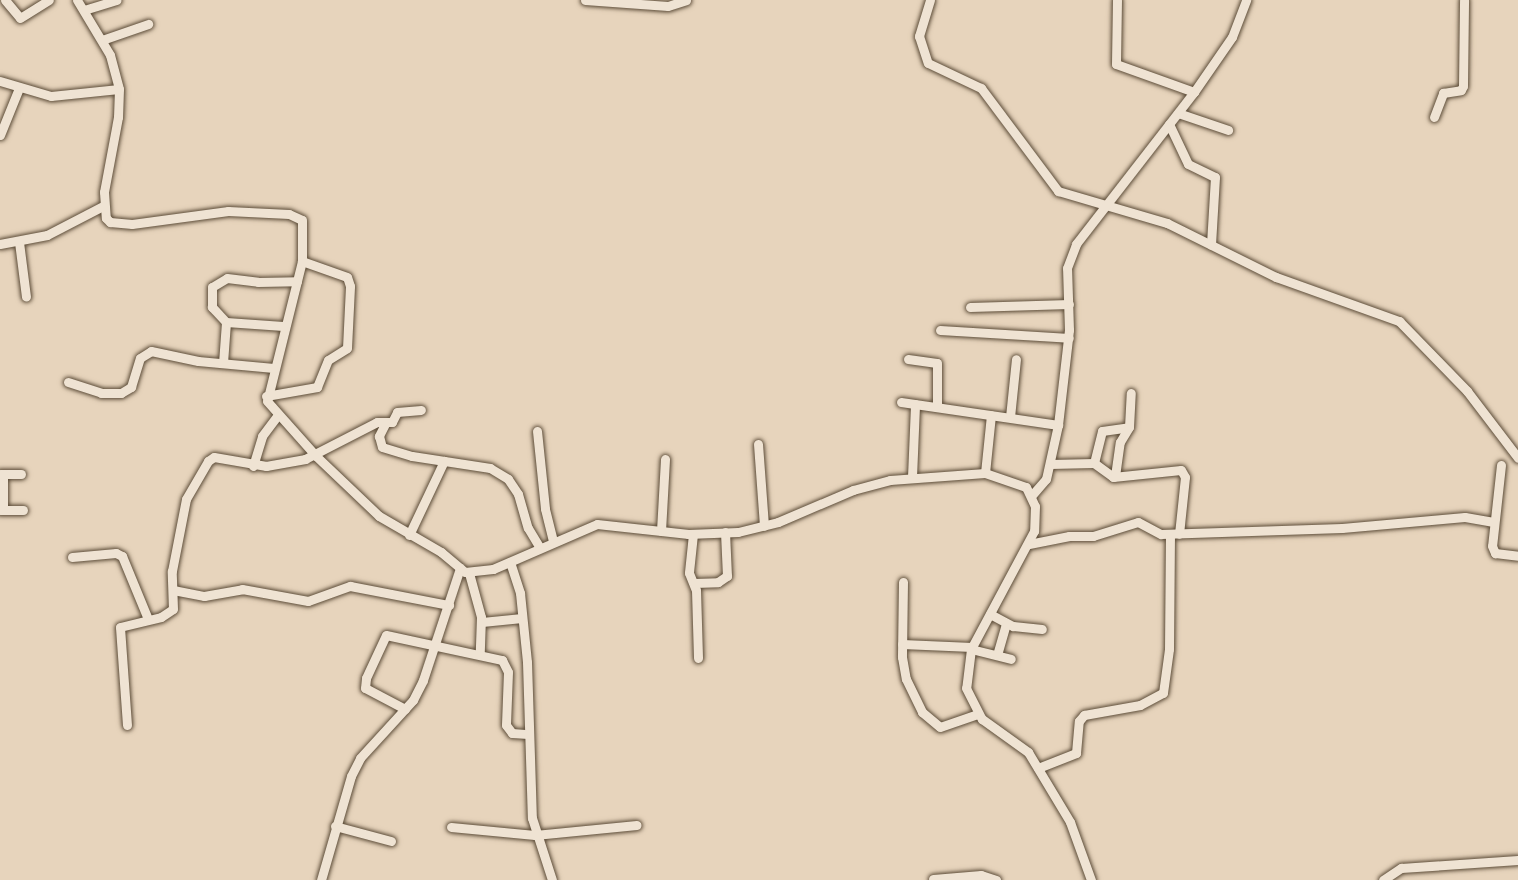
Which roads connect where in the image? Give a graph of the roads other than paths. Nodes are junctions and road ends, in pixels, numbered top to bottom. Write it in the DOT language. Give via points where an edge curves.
graph roads {
  1 [pos="5,0"];
  2 [pos="48,0"];
  3 [pos="77,0"];
  4 [pos="116,0"];
  5 [pos="585,0"];
  6 [pos="686,0"];
  7 [pos="930,0"];
  8 [pos="1117,0"];
  9 [pos="1246,0"];
  10 [pos="1464,0"];
  11 [pos="84,10"];
  12 [pos="148,24"];
  13 [pos="102,40"];
  14 [pos="0,81"];
  15 [pos="20,88"];
  16 [pos="119,89"];
  17 [pos="1194,93"];
  18 [pos="1178,113"];
  19 [pos="1434,117"];
  20 [pos="1169,124"];
  21 [pos="1228,130"];
  22 [pos="0,135"];
  23 [pos="103,206"];
  24 [pos="1101,210"];
  25 [pos="19,242"];
  26 [pos="0,244"];
  27 [pos="1211,245"];
  28 [pos="302,261"];
  29 [pos="297,281"];
  30 [pos="26,297"];
  31 [pos="1070,304"];
  32 [pos="970,307"];
  33 [pos="226,322"];
  34 [pos="283,326"];
  35 [pos="940,330"];
  36 [pos="1068,338"];
  37 [pos="908,359"];
  38 [pos="1016,359"];
  39 [pos="223,363"];
  40 [pos="274,368"];
  41 [pos="68,382"];
  42 [pos="1131,393"];
  43 [pos="266,396"];
  44 [pos="901,402"];
  45 [pos="915,404"];
  46 [pos="937,407"];
  47 [pos="421,410"];
  48 [pos="991,415"];
  49 [pos="277,416"];
  50 [pos="1010,417"];
  51 [pos="386,422"];
  52 [pos="1058,425"];
  53 [pos="1129,427"];
  54 [pos="537,431"];
  55 [pos="758,444"];
  56 [pos="316,456"];
  57 [pos="1518,458"];
  58 [pos="665,459"];
  59 [pos="444,462"];
  60 [pos="1094,463"];
  61 [pos="1050,464"];
  62 [pos="1501,465"];
  63 [pos="253,466"];
  64 [pos="985,473"];
  65 [pos="1,474"];
  66 [pos="21,474"];
  67 [pos="1115,476"];
  68 [pos="912,477"];
  69 [pos="1032,495"];
  70 [pos="2,510"];
  71 [pos="23,510"];
  72 [pos="1494,522"];
  73 [pos="764,526"];
  74 [pos="661,531"];
  75 [pos="725,532"];
  76 [pos="693,534"];
  77 [pos="1174,534"];
  78 [pos="409,535"];
  79 [pos="553,542"];
  80 [pos="1029,544"];
  81 [pos="540,548"];
  82 [pos="1518,556"];
  83 [pos="72,557"];
  84 [pos="510,562"];
  85 [pos="460,568"];
  86 [pos="469,573"];
  87 [pos="903,582"];
  88 [pos="694,583"];
  89 [pos="173,590"];
  90 [pos="449,605"];
  91 [pos="990,614"];
  92 [pos="522,618"];
  93 [pos="148,619"];
  94 [pos="482,622"];
  95 [pos="1006,624"];
  96 [pos="1042,629"];
  97 [pos="902,645"];
  98 [pos="435,646"];
  99 [pos="972,648"];
  100 [pos="480,653"];
  101 [pos="997,655"];
  102 [pos="698,658"];
  103 [pos="1011,660"];
  104 [pos="526,662"];
  105 [pos="506,665"];
  106 [pos="405,709"];
  107 [pos="977,714"];
  108 [pos="127,725"];
  109 [pos="528,734"];
  110 [pos="1038,768"];
  111 [pos="638,825"];
  112 [pos="334,826"];
  113 [pos="451,828"];
  114 [pos="535,835"];
  115 [pos="392,841"];
  116 [pos="1518,860"];
  117 [pos="933,879"];
  118 [pos="321,880"];
  119 [pos="552,880"];
  120 [pos="996,880"];
  121 [pos="1091,880"];
  122 [pos="1383,880"];
  1 -- 2 [label="street" via="20,18"];
  3 -- 11 [label="street"];
  4 -- 11 [label="street"];
  5 -- 6 [label="street" via="668,6"];
  7 -- 24 [label="street" via="919,36 928,63 981,87 1058,191"];
  8 -- 17 [label="street" via="1116,64"];
  9 -- 17 [label="street" via="1232,38"];
  10 -- 19 [label="street" via="1463,86 1461,90 1443,93"];
  11 -- 13 [label="street"];
  12 -- 13 [label="street"];
  13 -- 16 [label="street"];
  14 -- 15 [label="street"];
  15 -- 16 [label="street" via="51,96"];
  15 -- 22 [label="street"];
  16 -- 23 [label="street"];
  17 -- 18 [label="street"];
  18 -- 20 [label="street"];
  18 -- 21 [label="street"];
  20 -- 24 [label="street"];
  20 -- 27 [label="street" via="1188,164 1215,177"];
  23 -- 25 [label="street" via="47,235"];
  23 -- 28 [label="street" via="106,218 118,224 228,211 298,216 305,229"];
  24 -- 27 [label="street" via="1167,223"];
  24 -- 31 [label="street" via="1070,257"];
  25 -- 26 [label="street"];
  25 -- 30 [label="street"];
  27 -- 57 [label="street" via="1276,277 1399,321 1467,391"];
  28 -- 29 [label="street"];
  28 -- 43 [label="street" via="347,277 347,348 328,360 317,387"];
  29 -- 33 [label="street" via="220,280 212,287 210,299 215,313"];
  29 -- 34 [label="street"];
  31 -- 32 [label="street"];
  31 -- 36 [label="street"];
  33 -- 34 [label="street"];
  33 -- 39 [label="street"];
  34 -- 40 [label="street"];
  35 -- 36 [label="street"];
  36 -- 52 [label="street"];
  37 -- 46 [label="street" via="937,363"];
  38 -- 50 [label="street"];
  39 -- 40 [label="street"];
  39 -- 41 [label="street" via="151,351 140,358 131,387 121,393 101,393"];
  40 -- 43 [label="street"];
  42 -- 53 [label="street"];
  43 -- 49 [label="street"];
  44 -- 45 [label="street"];
  45 -- 46 [label="street"];
  45 -- 68 [label="street"];
  46 -- 48 [label="street"];
  47 -- 51 [label="street" via="401,410 392,422"];
  48 -- 50 [label="street"];
  48 -- 64 [label="street"];
  49 -- 56 [label="street"];
  49 -- 63 [label="street" via="262,436"];
  50 -- 52 [label="street"];
  51 -- 56 [label="street" via="346,435"];
  51 -- 59 [label="street" via="379,436 382,447"];
  52 -- 61 [label="street"];
  53 -- 60 [label="street" via="1100,433"];
  53 -- 67 [label="street" via="1120,442"];
  54 -- 79 [label="street"];
  55 -- 73 [label="street"];
  56 -- 63 [label="street"];
  56 -- 78 [label="street" via="379,516"];
  58 -- 74 [label="street"];
  59 -- 78 [label="street"];
  59 -- 81 [label="street" via="490,468 508,479"];
  60 -- 61 [label="street"];
  60 -- 67 [label="street"];
  61 -- 69 [label="street" via="1046,478"];
  62 -- 72 [label="street"];
  63 -- 89 [label="street" via="214,457 208,461 186,499 172,571"];
  64 -- 68 [label="street"];
  64 -- 69 [label="street" via="1021,483"];
  65 -- 66 [label="street"];
  65 -- 70 [label="street"];
  67 -- 77 [label="street" via="1183,471"];
  68 -- 73 [label="street" via="853,490"];
  69 -- 80 [label="street" via="1036,517"];
  70 -- 71 [label="street"];
  72 -- 77 [label="street" via="1465,518 1342,528"];
  72 -- 82 [label="street" via="1493,551"];
  73 -- 75 [label="street"];
  74 -- 76 [label="street"];
  74 -- 79 [label="street" via="607,523 588,526"];
  75 -- 76 [label="street"];
  75 -- 88 [label="street" via="727,576 718,582"];
  76 -- 88 [label="street" via="689,573"];
  77 -- 80 [label="street" via="1154,532 1138,522 1094,536 1069,536"];
  77 -- 110 [label="street" via="1163,693 1140,705 1084,715 1079,721 1076,753"];
  78 -- 85 [label="street"];
  79 -- 81 [label="street"];
  80 -- 91 [label="street"];
  81 -- 84 [label="street"];
  83 -- 93 [label="street" via="116,553 122,556"];
  84 -- 86 [label="street"];
  84 -- 92 [label="street" via="517,577"];
  85 -- 86 [label="street"];
  85 -- 90 [label="street"];
  86 -- 94 [label="street"];
  87 -- 97 [label="street"];
  88 -- 102 [label="street"];
  89 -- 90 [label="street" via="204,596 242,589 308,601 350,586"];
  89 -- 93 [label="street" via="173,609"];
  90 -- 98 [label="street"];
  91 -- 95 [label="street"];
  91 -- 99 [label="street"];
  92 -- 94 [label="street"];
  92 -- 104 [label="street"];
  93 -- 108 [label="street" via="120,627"];
  94 -- 100 [label="street"];
  95 -- 96 [label="street"];
  95 -- 101 [label="street"];
  97 -- 99 [label="street"];
  97 -- 107 [label="street" via="906,680 932,723 947,726"];
  98 -- 100 [label="street"];
  98 -- 106 [label="street" via="423,681"];
  98 -- 106 [label="street" via="392,634 381,641 365,688"];
  99 -- 101 [label="street"];
  99 -- 107 [label="street" via="966,688"];
  100 -- 105 [label="street" via="496,656"];
  101 -- 103 [label="street"];
  104 -- 105 [label="street"];
  104 -- 109 [label="street"];
  105 -- 109 [label="street" via="506,725 512,733"];
  106 -- 112 [label="street" via="360,758"];
  107 -- 110 [label="street" via="1025,748"];
  109 -- 114 [label="street"];
  110 -- 121 [label="street" via="1070,822"];
  111 -- 114 [label="street"];
  112 -- 115 [label="street"];
  112 -- 118 [label="street"];
  113 -- 114 [label="street"];
  114 -- 119 [label="street"];
  116 -- 122 [label="street" via="1401,868"];
  117 -- 120 [label="street" via="981,875"];
}
